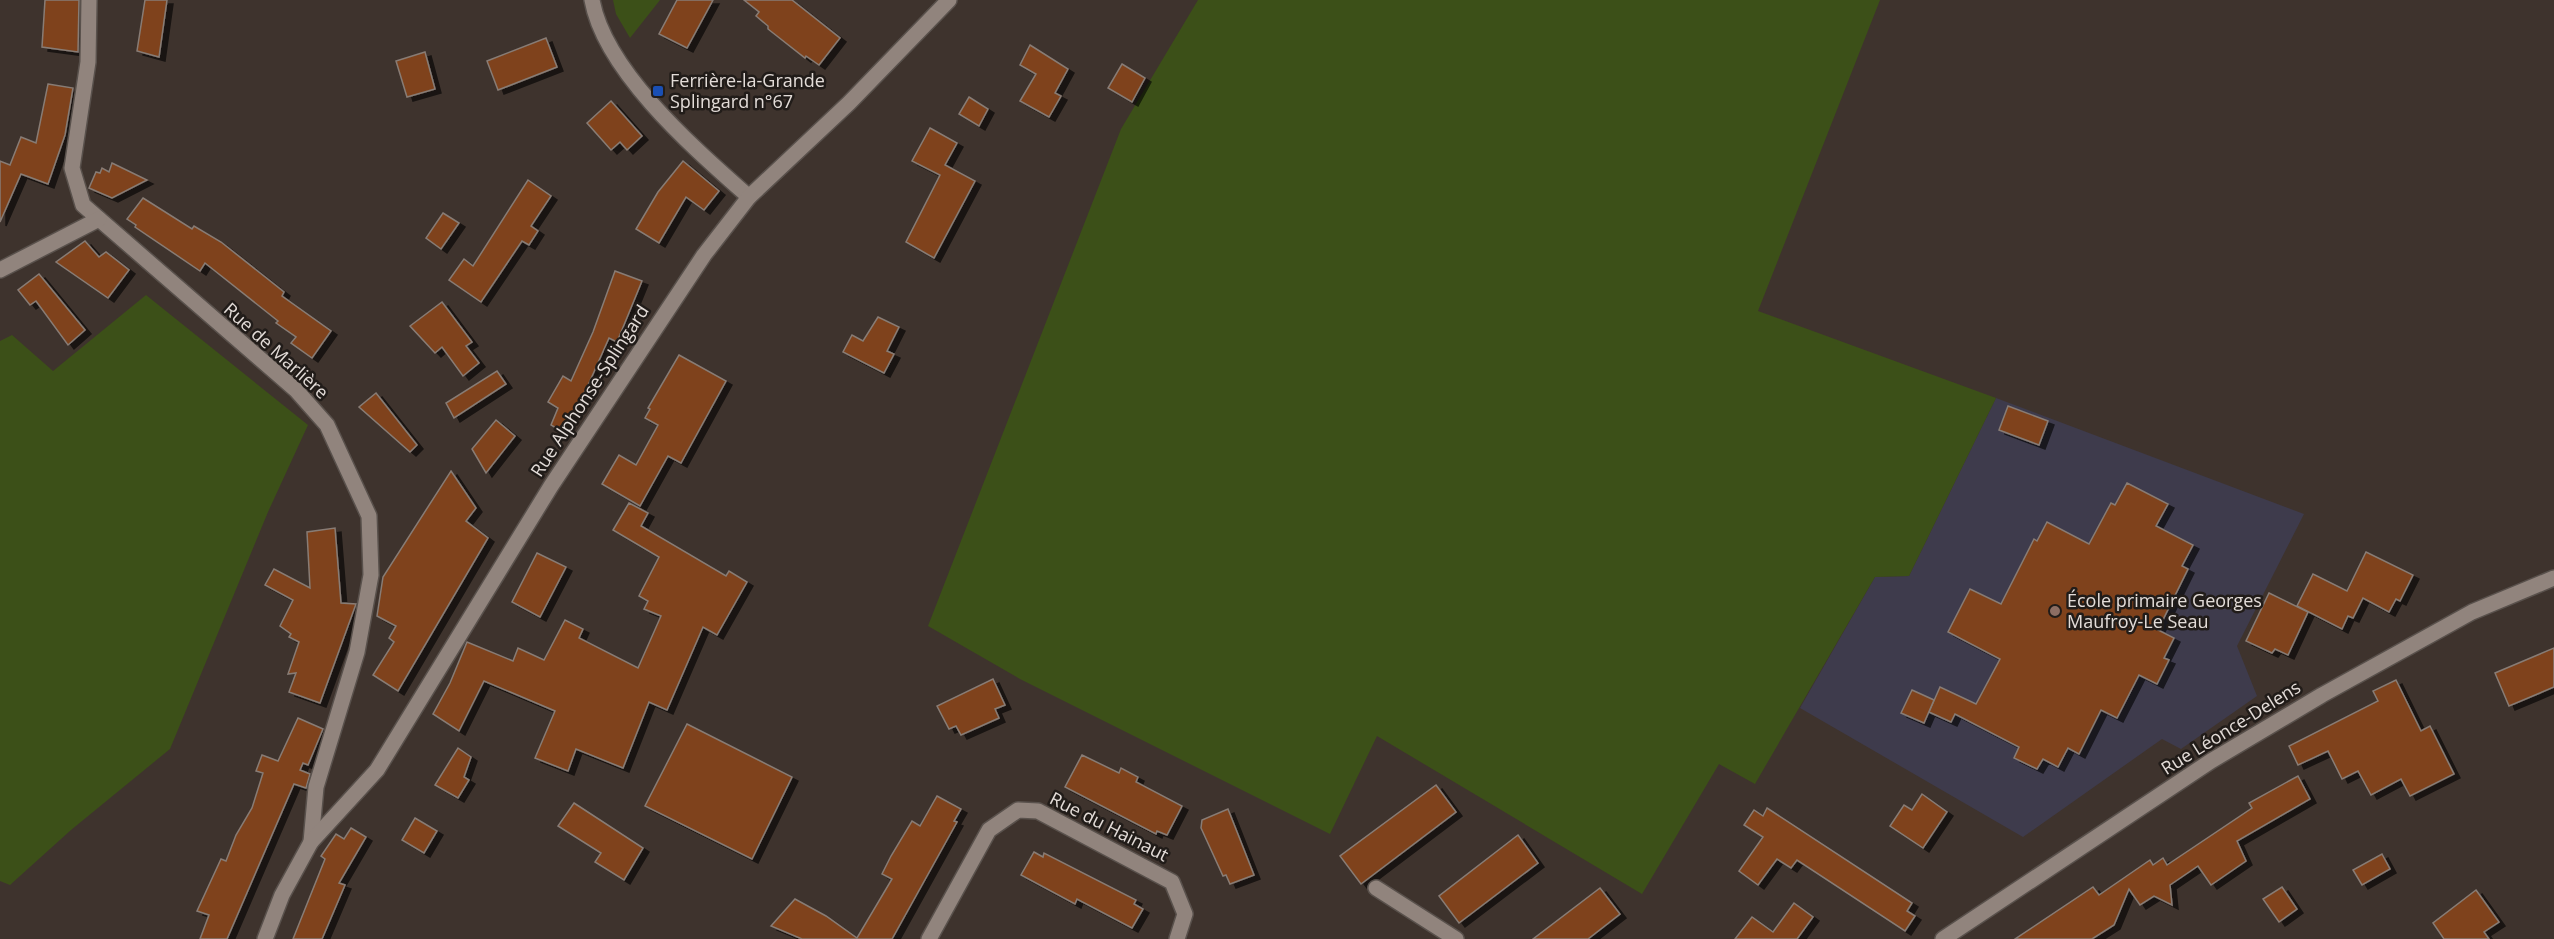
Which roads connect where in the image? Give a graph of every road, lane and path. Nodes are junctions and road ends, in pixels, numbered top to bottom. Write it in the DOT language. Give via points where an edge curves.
graph roads {
  1 [pos="89,0"];
  2 [pos="592,0"];
  3 [pos="949,0"];
  4 [pos="749,197"];
  5 [pos="99,219"];
  6 [pos="0,270"];
  7 [pos="2554,578"];
  8 [pos="311,842"];
  9 [pos="1376,888"];
  10 [pos="265,939"];
  11 [pos="929,939"];
  12 [pos="1177,939"];
  13 [pos="1455,939"];
  14 [pos="1943,939"];
  1 -- 5 [label="street, Rue de Marlière" via="88,62 72,168 83,206"];
  2 -- 4 [label="street" via="595,16 616,57 669,122"];
  3 -- 4 [label="street, Rue Alphonse-Splingard" via="849,103"];
  4 -- 8 [label="street, Rue Alphonse-Splingard" via="627,368 500,566 377,770"];
  5 -- 6 [label="street"];
  5 -- 8 [label="street, Rue de Marlière" via="296,390 327,425 369,516 370,575 365,608 354,662 316,787"];
  7 -- 14 [label="street, Rue Léonce-Delens" via="2472,612 2211,760"];
  8 -- 10 [label="street" via="282,895"];
  9 -- 13 [label="street"];
  11 -- 12 [label="street, Rue du Hainaut" via="989,830 1018,810 1038,811 1172,882 1185,914"];
}
